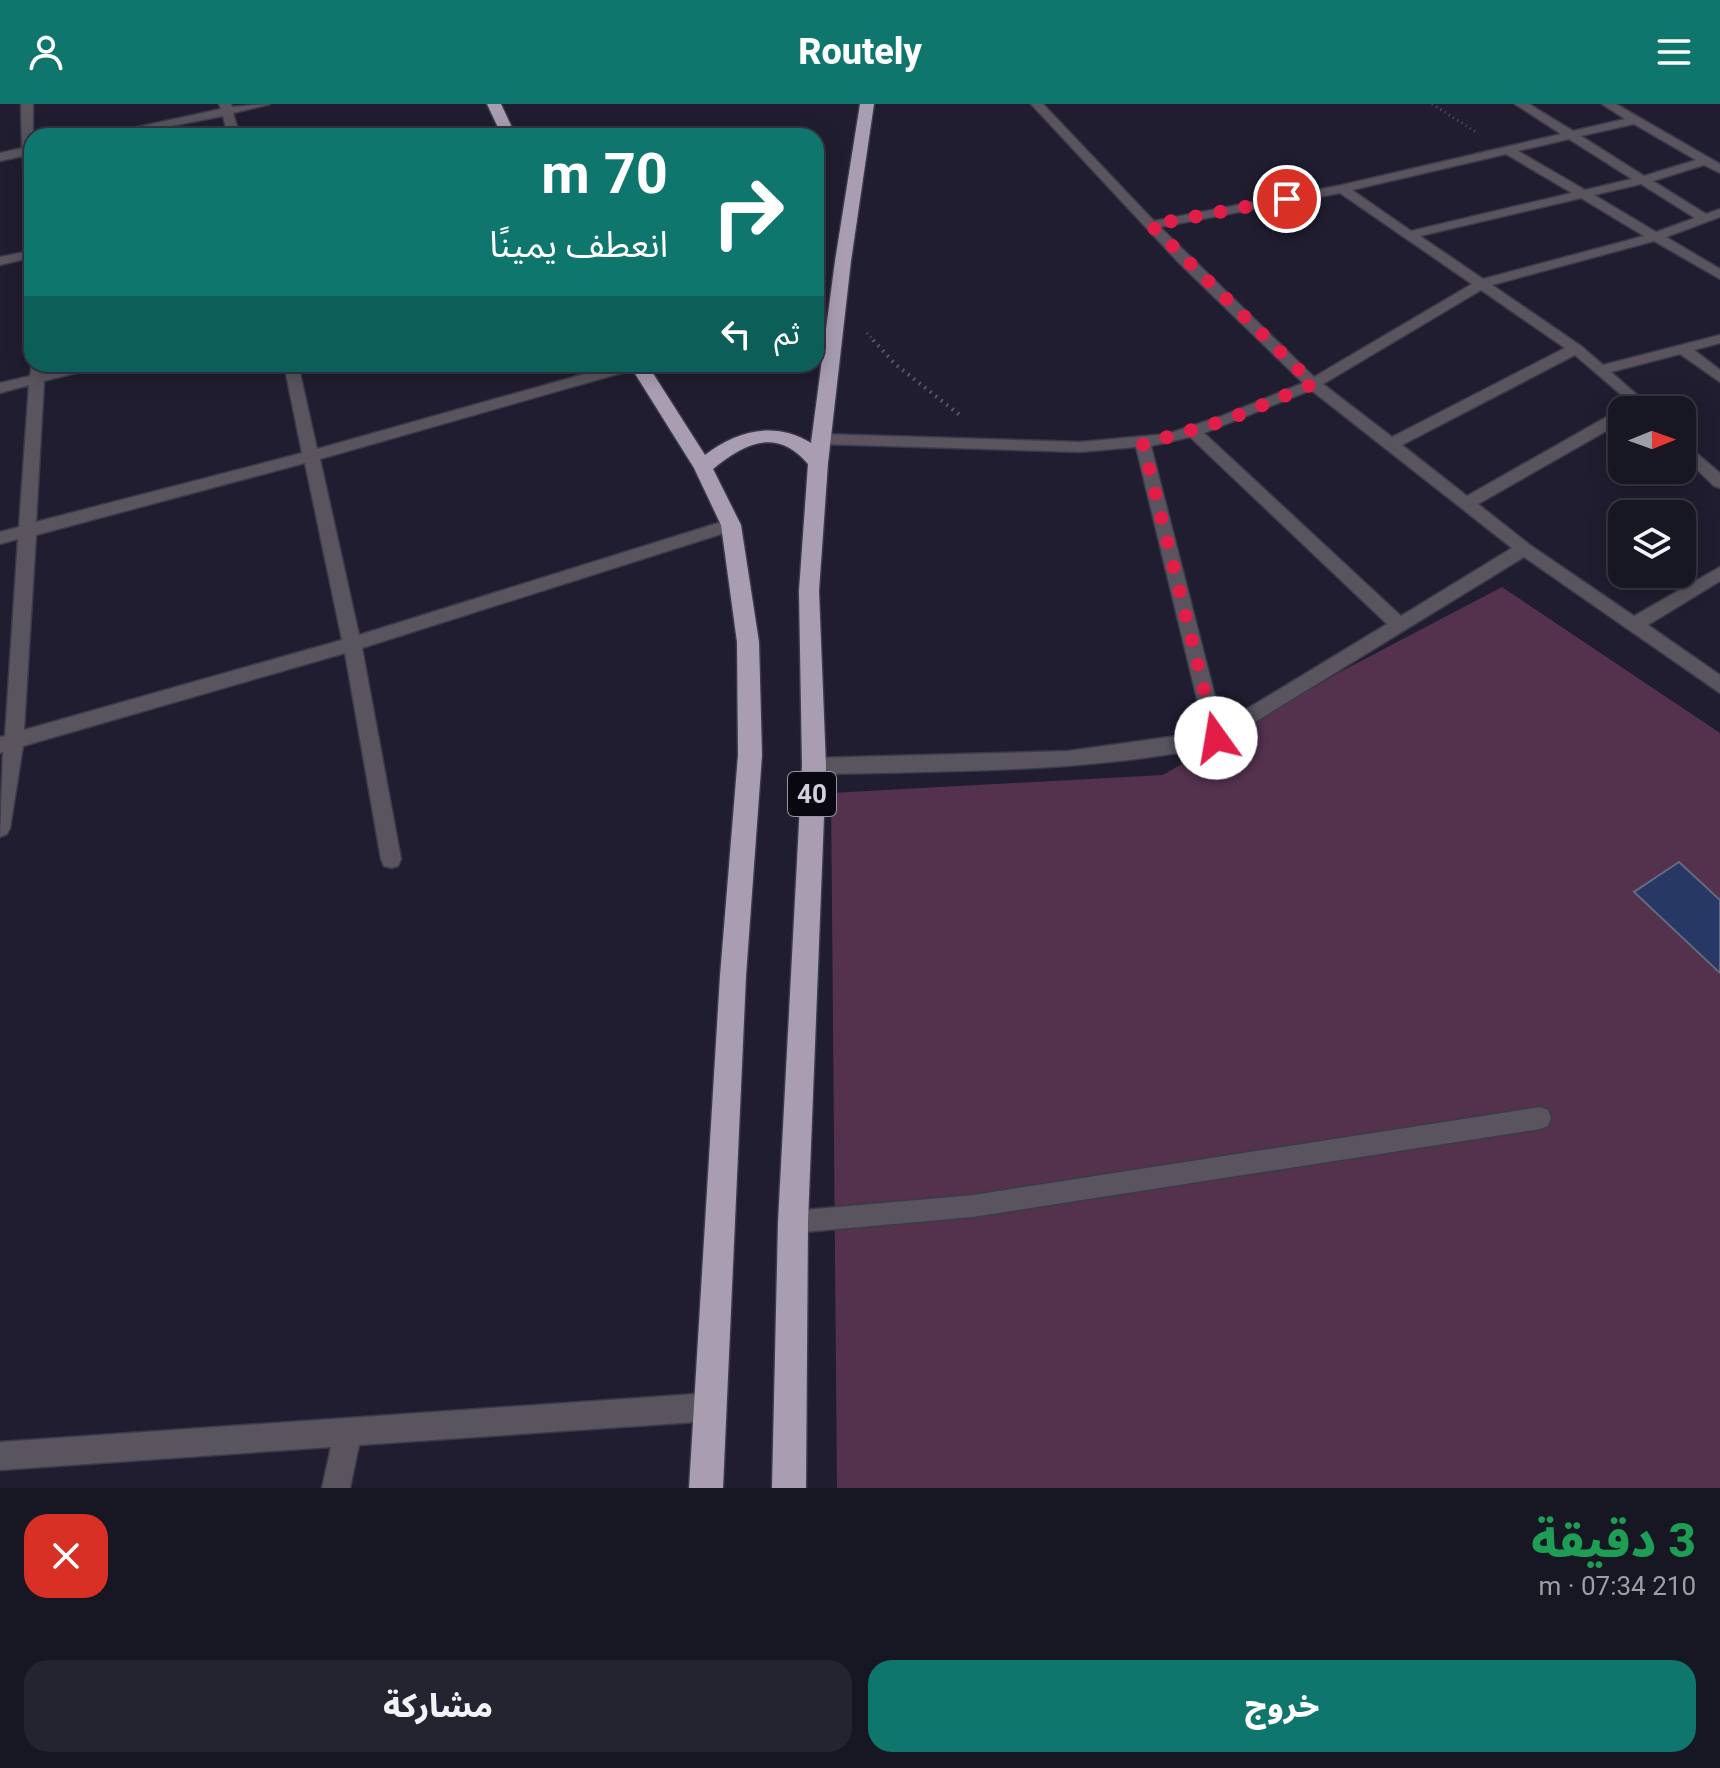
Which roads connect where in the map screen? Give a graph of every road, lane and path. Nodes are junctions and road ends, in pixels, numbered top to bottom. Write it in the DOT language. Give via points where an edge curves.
graph roads {
  1 [pos="27,104"];
  2 [pos="264,104"];
  3 [pos="494,104"];
  4 [pos="867,104"];
  5 [pos="1037,104"];
  6 [pos="1432,104"];
  7 [pos="1521,104"];
  8 [pos="1608,104"];
  9 [pos="226,108"];
  10 [pos="1635,120"];
  11 [pos="29,128"];
  12 [pos="137,128"];
  13 [pos="232,128"];
  14 [pos="505,128"];
  15 [pos="1572,137"];
  16 [pos="1508,150"];
  17 [pos="24,152"];
  18 [pos="0,157"];
  19 [pos="1705,161"];
  20 [pos="1720,169"];
  21 [pos="1643,180"];
  22 [pos="1342,189"];
  23 [pos="1581,193"];
  24 [pos="1720,213"];
  25 [pos="1705,219"];
  26 [pos="1151,225"];
  27 [pos="1409,235"];
  28 [pos="1655,237"];
  29 [pos="24,256"];
  30 [pos="0,261"];
  31 [pos="1720,275"];
  32 [pos="1482,284"];
  33 [pos="862,324"];
  34 [pos="1720,339"];
  35 [pos="1576,349"];
  36 [pos="1683,349"];
  37 [pos="1602,370"];
  38 [pos="37,372"];
  39 [pos="39,372"];
  40 [pos="293,372"];
  41 [pos="609,372"];
  42 [pos="642,372"];
  43 [pos="1720,377"];
  44 [pos="1313,384"];
  45 [pos="0,388"];
  46 [pos="1627,396"];
  47 [pos="968,420"];
  48 [pos="1608,423"];
  49 [pos="1193,431"];
  50 [pos="1143,444"];
  51 [pos="1390,445"];
  52 [pos="820,451"];
  53 [pos="310,456"];
  54 [pos="1696,459"];
  55 [pos="703,467"];
  56 [pos="1720,482"];
  57 [pos="1466,504"];
  58 [pos="731,525"];
  59 [pos="29,531"];
  60 [pos="0,538"];
  61 [pos="1524,549"];
  62 [pos="1720,573"];
  63 [pos="1634,625"];
  64 [pos="1400,626"];
  65 [pos="352,644"];
  66 [pos="1720,685"];
  67 [pos="1216,738"];
  68 [pos="7,744"];
  69 [pos="814,766"];
  70 [pos="0,828"];
  71 [pos="391,859"];
  72 [pos="1540,1118"];
  73 [pos="793,1222"];
  74 [pos="711,1407"];
  75 [pos="348,1431"];
  76 [pos="0,1456"];
  77 [pos="336,1488"];
  78 [pos="706,1488"];
  79 [pos="789,1488"];
  1 -- 11 [label="street"];
  2 -- 9 [label="street"];
  3 -- 14 [label="highway"];
  4 -- 52 [label="highway, 40"];
  5 -- 26 [label="street"];
  6 -- 16 [label="path"];
  7 -- 15 [label="street"];
  8 -- 10 [label="street"];
  9 -- 12 [label="street"];
  9 -- 13 [label="street"];
  10 -- 15 [label="street"];
  10 -- 19 [label="street"];
  15 -- 16 [label="street"];
  15 -- 21 [label="street"];
  16 -- 22 [label="street"];
  16 -- 23 [label="street"];
  17 -- 18 [label="street"];
  19 -- 20 [label="street"];
  19 -- 21 [label="street"];
  21 -- 23 [label="street"];
  21 -- 25 [label="street"];
  22 -- 26 [label="street"];
  22 -- 27 [label="street"];
  23 -- 27 [label="street"];
  23 -- 28 [label="street"];
  24 -- 25 [label="street"];
  25 -- 28 [label="street"];
  26 -- 44 [label="street"];
  27 -- 32 [label="street"];
  28 -- 31 [label="street"];
  28 -- 32 [label="street"];
  29 -- 30 [label="street"];
  32 -- 35 [label="street"];
  32 -- 44 [label="street"];
  33 -- 47 [label="path" via="895,364"];
  34 -- 36 [label="street"];
  35 -- 37 [label="street"];
  35 -- 51 [label="street"];
  36 -- 37 [label="street"];
  36 -- 43 [label="street"];
  37 -- 46 [label="street"];
  38 -- 45 [label="street"];
  39 -- 59 [label="street"];
  40 -- 53 [label="street"];
  41 -- 53 [label="street"];
  42 -- 55 [label="highway, 40"];
  44 -- 49 [label="street"];
  44 -- 51 [label="street"];
  48 -- 57 [label="street"];
  49 -- 50 [label="street"];
  49 -- 64 [label="street"];
  50 -- 52 [label="street"];
  50 -- 67 [label="street"];
  51 -- 57 [label="street"];
  52 -- 55 [label="highway" via="787,436 758,436 722,450"];
  52 -- 69 [label="highway, 40" via="809,591"];
  53 -- 59 [label="street"];
  53 -- 65 [label="street"];
  54 -- 56 [label="street"];
  55 -- 58 [label="highway, 40"];
  57 -- 61 [label="street"];
  58 -- 65 [label="street"];
  58 -- 74 [label="highway, 40" via="748,642 750,755"];
  59 -- 60 [label="street"];
  59 -- 68 [label="street"];
  61 -- 63 [label="street"];
  61 -- 64 [label="street"];
  62 -- 63 [label="street"];
  63 -- 66 [label="street"];
  64 -- 67 [label="street"];
  65 -- 68 [label="street"];
  65 -- 71 [label="street"];
  67 -- 69 [label="street" via="1073,758"];
  68 -- 70 [label="street"];
  69 -- 73 [label="highway, 40"];
  72 -- 73 [label="lane" via="973,1206"];
  73 -- 79 [label="highway, 40"];
  74 -- 75 [label="street"];
  74 -- 78 [label="highway, 40"];
  75 -- 76 [label="street"];
  75 -- 77 [label="street"];
}
